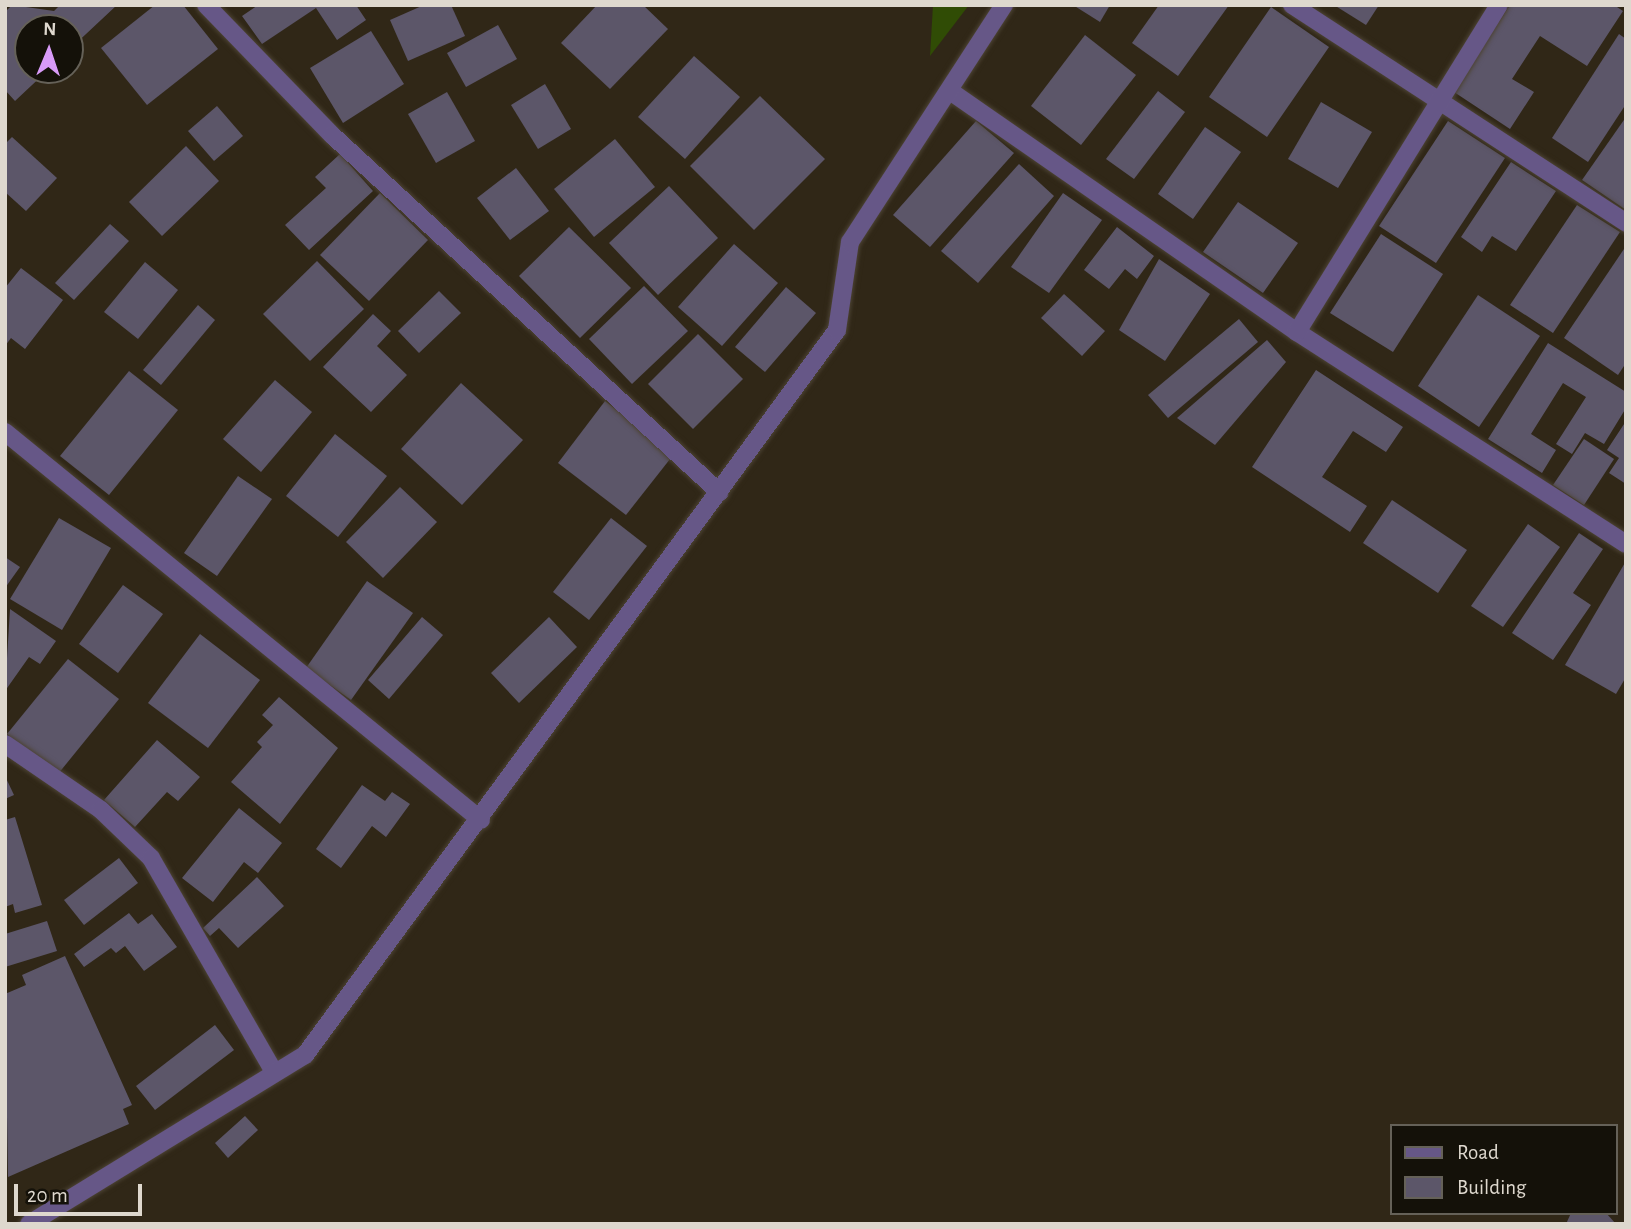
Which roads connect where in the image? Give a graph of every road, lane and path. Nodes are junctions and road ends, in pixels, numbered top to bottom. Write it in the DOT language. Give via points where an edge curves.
graph roads {
  1 [pos="206,5"];
  2 [pos="1004,5"];
  3 [pos="1292,5"];
  4 [pos="1499,5"];
  5 [pos="950,91"];
  6 [pos="1437,101"];
  7 [pos="1626,223"];
  8 [pos="1297,331"];
  9 [pos="5,432"];
  10 [pos="719,492"];
  11 [pos="1626,544"];
  12 [pos="5,744"];
  13 [pos="481,820"];
  14 [pos="273,1070"];
  15 [pos="29,1224"];
  1 -- 10 [label="street" via="332,135"];
  2 -- 5 [label="street"];
  3 -- 6 [label="street"];
  4 -- 6 [label="street"];
  5 -- 8 [label="street"];
  5 -- 10 [label="street" via="850,242 837,330"];
  6 -- 7 [label="street"];
  6 -- 8 [label="street"];
  8 -- 11 [label="street"];
  9 -- 13 [label="street"];
  10 -- 13 [label="street"];
  12 -- 14 [label="street" via="102,810 151,858"];
  13 -- 14 [label="street" via="305,1055"];
  14 -- 15 [label="street"];
}
